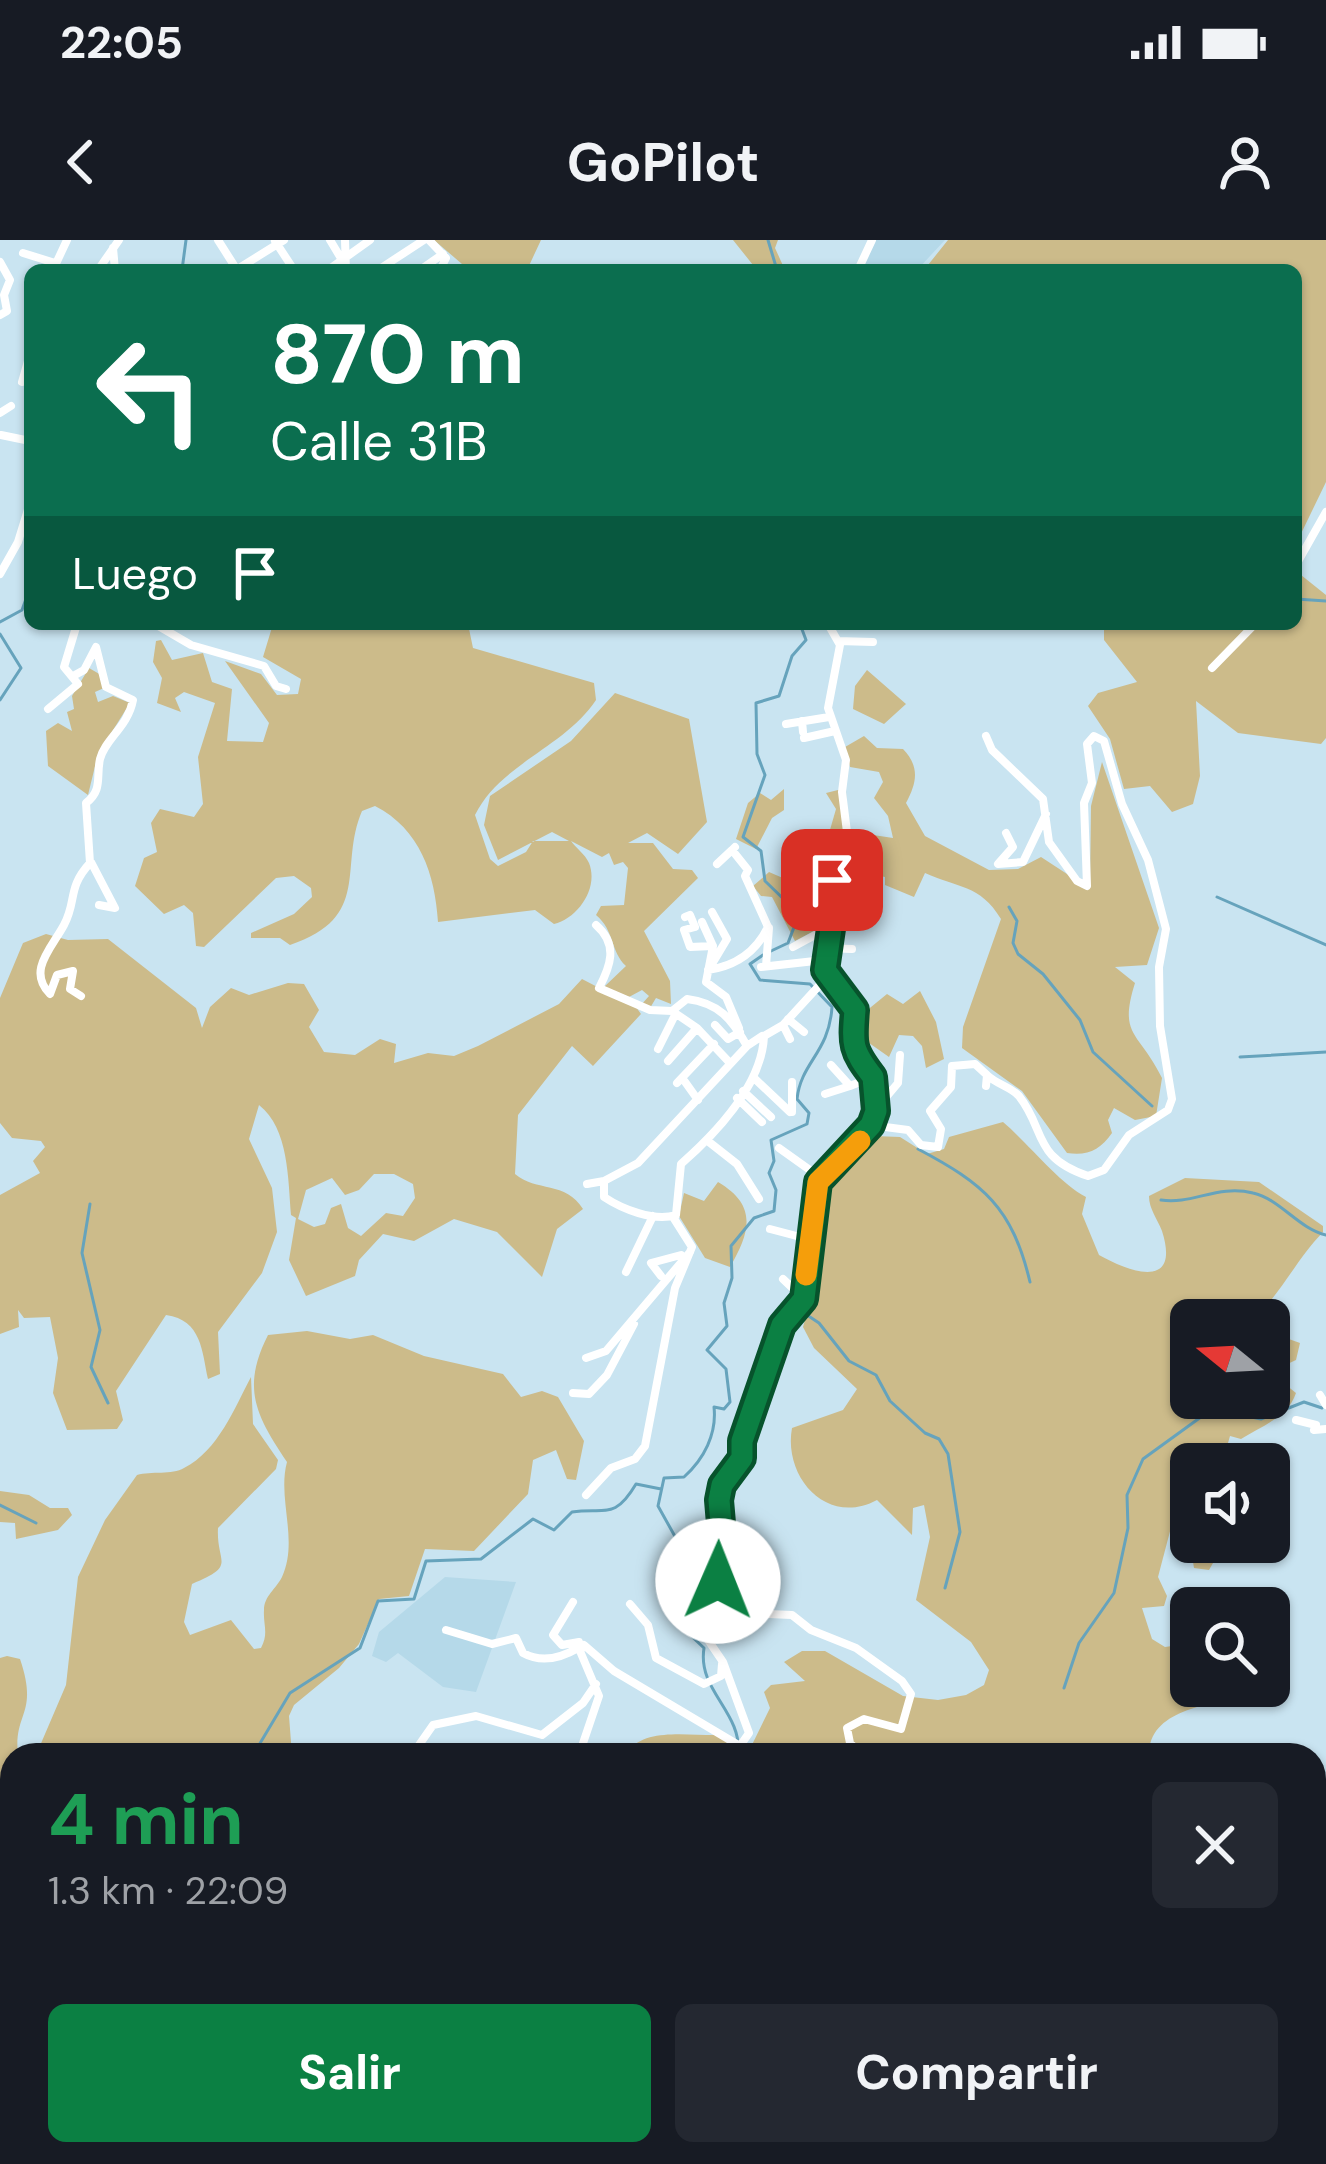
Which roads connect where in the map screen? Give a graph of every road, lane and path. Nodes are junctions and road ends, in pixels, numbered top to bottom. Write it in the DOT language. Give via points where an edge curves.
graph roads {
  1 [pos="369,240"];
  2 [pos="426,240"];
  3 [pos="279,241"];
  4 [pos="23,253"];
  5 [pos="445,257"];
  6 [pos="0,262"];
  7 [pos="47,264"];
  8 [pos="246,264"];
  9 [pos="345,264"];
  10 [pos="388,264"];
  11 [pos="432,264"];
  12 [pos="442,264"];
  13 [pos="0,315"];
  14 [pos="24,375"];
  15 [pos="22,382"];
  16 [pos="11,406"];
  17 [pos="0,413"];
  18 [pos="1326,512"];
  19 [pos="24,519"];
  20 [pos="0,552"];
  21 [pos="11,554"];
  22 [pos="1302,555"];
  23 [pos="0,574"];
  24 [pos="75,630"];
  25 [pos="165,630"];
  26 [pos="832,630"];
  27 [pos="1250,630"];
  28 [pos="838,641"];
  29 [pos="873,642"];
  30 [pos="1212,668"];
  31 [pos="75,675"];
  32 [pos="286,689"];
  33 [pos="48,709"];
  34 [pos="829,717"];
  35 [pos="802,721"];
  36 [pos="786,724"];
  37 [pos="835,731"];
  38 [pos="986,736"];
  39 [pos="1047,812"];
  40 [pos="1006,833"];
  41 [pos="90,861"];
  42 [pos="717,864"];
  43 [pos="99,905"];
  44 [pos="712,912"];
  45 [pos="685,917"];
  46 [pos="596,925"];
  47 [pos="768,927"];
  48 [pos="699,928"];
  49 [pos="830,928"];
  50 [pos="712,946"];
  51 [pos="794,947"];
  52 [pos="825,947"];
  53 [pos="852,949"];
  54 [pos="824,960"];
  55 [pos="705,972"];
  56 [pos="828,976"];
  57 [pos="81,997"];
  58 [pos="674,1013"];
  59 [pos="785,1022"];
  60 [pos="715,1025"];
  61 [pos="697,1028"];
  62 [pos="739,1030"];
  63 [pos="804,1032"];
  64 [pos="764,1036"];
  65 [pos="790,1039"];
  66 [pos="714,1044"];
  67 [pos="747,1046"];
  68 [pos="658,1049"];
  69 [pos="900,1055"];
  70 [pos="668,1061"];
  71 [pos="729,1062"];
  72 [pos="832,1065"];
  73 [pos="753,1077"];
  74 [pos="868,1080"];
  75 [pos="792,1082"];
  76 [pos="850,1086"];
  77 [pos="740,1094"];
  78 [pos="825,1094"];
  79 [pos="698,1100"];
  80 [pos="855,1100"];
  81 [pos="874,1114"];
  82 [pos="767,1119"];
  83 [pos="709,1142"];
  84 [pos="779,1148"];
  85 [pos="670,1167"];
  86 [pos="821,1178"];
  87 [pos="604,1180"];
  88 [pos="587,1184"];
  89 [pos="674,1192"];
  90 [pos="759,1199"];
  91 [pos="653,1216"];
  92 [pos="673,1217"];
  93 [pos="770,1229"];
  94 [pos="808,1240"];
  95 [pos="687,1253"];
  96 [pos="626,1273"];
  97 [pos="661,1276"];
  98 [pos="783,1279"];
  99 [pos="804,1299"];
  100 [pos="635,1321"];
  101 [pos="778,1334"];
  102 [pos="766,1340"];
  103 [pos="586,1358"];
  104 [pos="573,1393"];
  105 [pos="1320,1395"];
  106 [pos="1326,1405"];
  107 [pos="1296,1420"];
  108 [pos="1326,1429"];
  109 [pos="586,1495"];
  110 [pos="718,1590"];
  111 [pos="574,1602"];
  112 [pos="630,1604"];
  113 [pos="446,1630"];
  114 [pos="579,1644"];
  115 [pos="723,1662"];
  116 [pos="596,1684"];
  117 [pos="420,1743"];
  118 [pos="584,1743"];
  119 [pos="733,1743"];
  120 [pos="743,1743"];
  121 [pos="850,1743"];
  1 -- 9 [label="street"];
  2 -- 5 [label="street"];
  2 -- 10 [label="street"];
  3 -- 8 [label="street"];
  4 -- 7 [label="street"];
  5 -- 11 [label="street"];
  5 -- 12 [label="street"];
  6 -- 13 [label="street" via="10,280"];
  14 -- 15 [label="street"];
  16 -- 17 [label="street"];
  18 -- 22 [label="street"];
  19 -- 21 [label="street"];
  20 -- 21 [label="street"];
  21 -- 23 [label="street"];
  24 -- 31 [label="street" via="64,668"];
  25 -- 32 [label="street" via="264,666"];
  26 -- 28 [label="street"];
  27 -- 30 [label="street"];
  28 -- 29 [label="street"];
  28 -- 34 [label="street"];
  31 -- 33 [label="street" via="76,689"];
  31 -- 41 [label="street" via="96,647 106,687 133,700 101,756 97,793 86,802"];
  34 -- 35 [label="street"];
  34 -- 37 [label="street"];
  35 -- 36 [label="street"];
  35 -- 37 [label="street" via="803,735"];
  37 -- 49 [label="street" via="846,760 848,840 832,873"];
  38 -- 39 [label="street"];
  39 -- 40 [label="street" via="1023,862 998,864 1013,847"];
  39 -- 81 [label="street" via="1049,842 1087,886 1087,744 1099,737 1166,929 1159,967 1168,1110 1129,1136 1104,1170 1088,1175 1056,1158 1037,1138 1018,1094 971,1062 952,1066 950,1088 931,1108 941,1129 938,1147 921,1145"];
  41 -- 43 [label="street" via="115,908"];
  41 -- 57 [label="street" via="71,887 39,977 50,994 57,975 73,971 70,989"];
  42 -- 47 [label="street" via="734,849"];
  44 -- 55 [label="street" via="727,938"];
  45 -- 48 [label="street"];
  46 -- 58 [label="street" via="611,952 599,988"];
  47 -- 54 [label="street" via="765,961"];
  47 -- 55 [label="street" via="729,967"];
  48 -- 50 [label="street"];
  48 -- 50 [label="street" via="682,931 692,949"];
  49 -- 51 [label="street"];
  49 -- 52 [label="street"];
  50 -- 55 [label="street"];
  52 -- 53 [label="street"];
  52 -- 54 [label="street"];
  54 -- 56 [label="street"];
  55 -- 62 [label="street"];
  56 -- 59 [label="street"];
  56 -- 74 [label="street" via="855,1010 856,1059"];
  58 -- 61 [label="street"];
  58 -- 62 [label="street" via="687,999 710,1003"];
  58 -- 68 [label="street"];
  59 -- 63 [label="street"];
  59 -- 64 [label="street"];
  59 -- 65 [label="street"];
  60 -- 62 [label="street" via="728,1039"];
  61 -- 66 [label="street"];
  61 -- 70 [label="street"];
  62 -- 67 [label="street"];
  64 -- 67 [label="street"];
  64 -- 73 [label="street"];
  66 -- 71 [label="street"];
  66 -- 79 [label="street" via="680,1081"];
  67 -- 71 [label="street"];
  69 -- 81 [label="street" via="898,1083"];
  71 -- 79 [label="street"];
  72 -- 76 [label="street"];
  73 -- 75 [label="street" via="790,1112"];
  73 -- 77 [label="street"];
  74 -- 76 [label="street"];
  74 -- 80 [label="street"];
  74 -- 81 [label="street"];
  76 -- 78 [label="street"];
  77 -- 82 [label="street"];
  77 -- 83 [label="street"];
  79 -- 87 [label="street" via="638,1163"];
  81 -- 86 [label="street"];
  83 -- 90 [label="street"];
  83 -- 92 [label="street" via="678,1169"];
  84 -- 86 [label="street"];
  85 -- 89 [label="street"];
  86 -- 94 [label="street"];
  87 -- 88 [label="street"];
  87 -- 91 [label="street" via="605,1198"];
  91 -- 92 [label="street"];
  91 -- 96 [label="street"];
  92 -- 95 [label="street"];
  93 -- 94 [label="street"];
  94 -- 99 [label="street"];
  95 -- 97 [label="street" via="650,1263"];
  95 -- 100 [label="street"];
  95 -- 109 [label="street" via="645,1446"];
  98 -- 99 [label="street"];
  99 -- 101 [label="street"];
  100 -- 103 [label="street" via="606,1351"];
  100 -- 104 [label="street" via="607,1375 590,1394"];
  101 -- 102 [label="street"];
  101 -- 110 [label="street" via="742,1458 722,1485"];
  105 -- 106 [label="street"];
  107 -- 108 [label="street"];
  110 -- 115 [label="street" via="704,1631"];
  110 -- 121 [label="street" via="768,1614 792,1615 902,1681 910,1694 901,1730 864,1719 848,1728"];
  111 -- 114 [label="street" via="553,1637"];
  112 -- 115 [label="street" via="648,1625 656,1658 699,1684 712,1682"];
  113 -- 114 [label="street" via="492,1644 516,1638 534,1658 562,1657"];
  114 -- 116 [label="street"];
  114 -- 119 [label="street"];
  115 -- 120 [label="street" via="750,1725"];
  116 -- 117 [label="street" via="542,1735 471,1716 433,1725"];
  116 -- 118 [label="street"];
}
